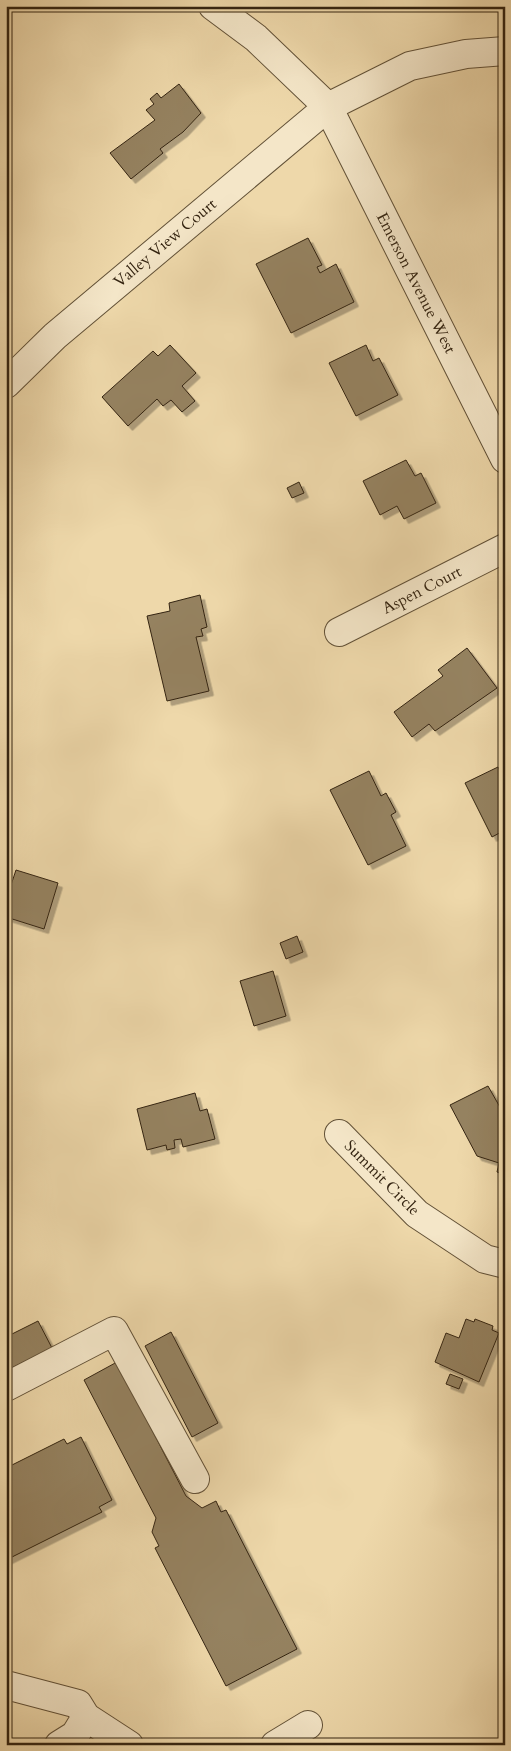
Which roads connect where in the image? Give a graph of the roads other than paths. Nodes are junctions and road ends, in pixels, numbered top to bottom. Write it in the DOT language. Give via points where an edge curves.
graph roads {
  1 [pos="213,6"];
  2 [pos="505,51"];
  3 [pos="328,107"];
  4 [pos="6,384"];
  5 [pos="505,459"];
  6 [pos="505,548"];
  7 [pos="339,632"];
  8 [pos="338,1134"];
  9 [pos="505,1264"];
  10 [pos="6,1387"];
  11 [pos="195,1479"];
  12 [pos="6,1685"];
  13 [pos="86,1717"];
  14 [pos="308,1725"];
  15 [pos="59,1745"];
  16 [pos="129,1745"];
  17 [pos="275,1745"];
  1 -- 3 [label="street, Emerson Avenue West" via="256,38"];
  2 -- 3 [label="street, Valley View Court" via="466,54 410,66"];
  3 -- 4 [label="street, Valley View Court" via="55,336"];
  3 -- 5 [label="street, Emerson Avenue West"];
  6 -- 7 [label="street, Aspen Court"];
  8 -- 9 [label="street, Summit Circle" via="417,1214 485,1259"];
  10 -- 11 [label="street" via="114,1331"];
  12 -- 13 [label="street" via="78,1704"];
  13 -- 15 [label="street" via="75,1735"];
  13 -- 16 [label="street"];
  14 -- 17 [label="street"];
}
